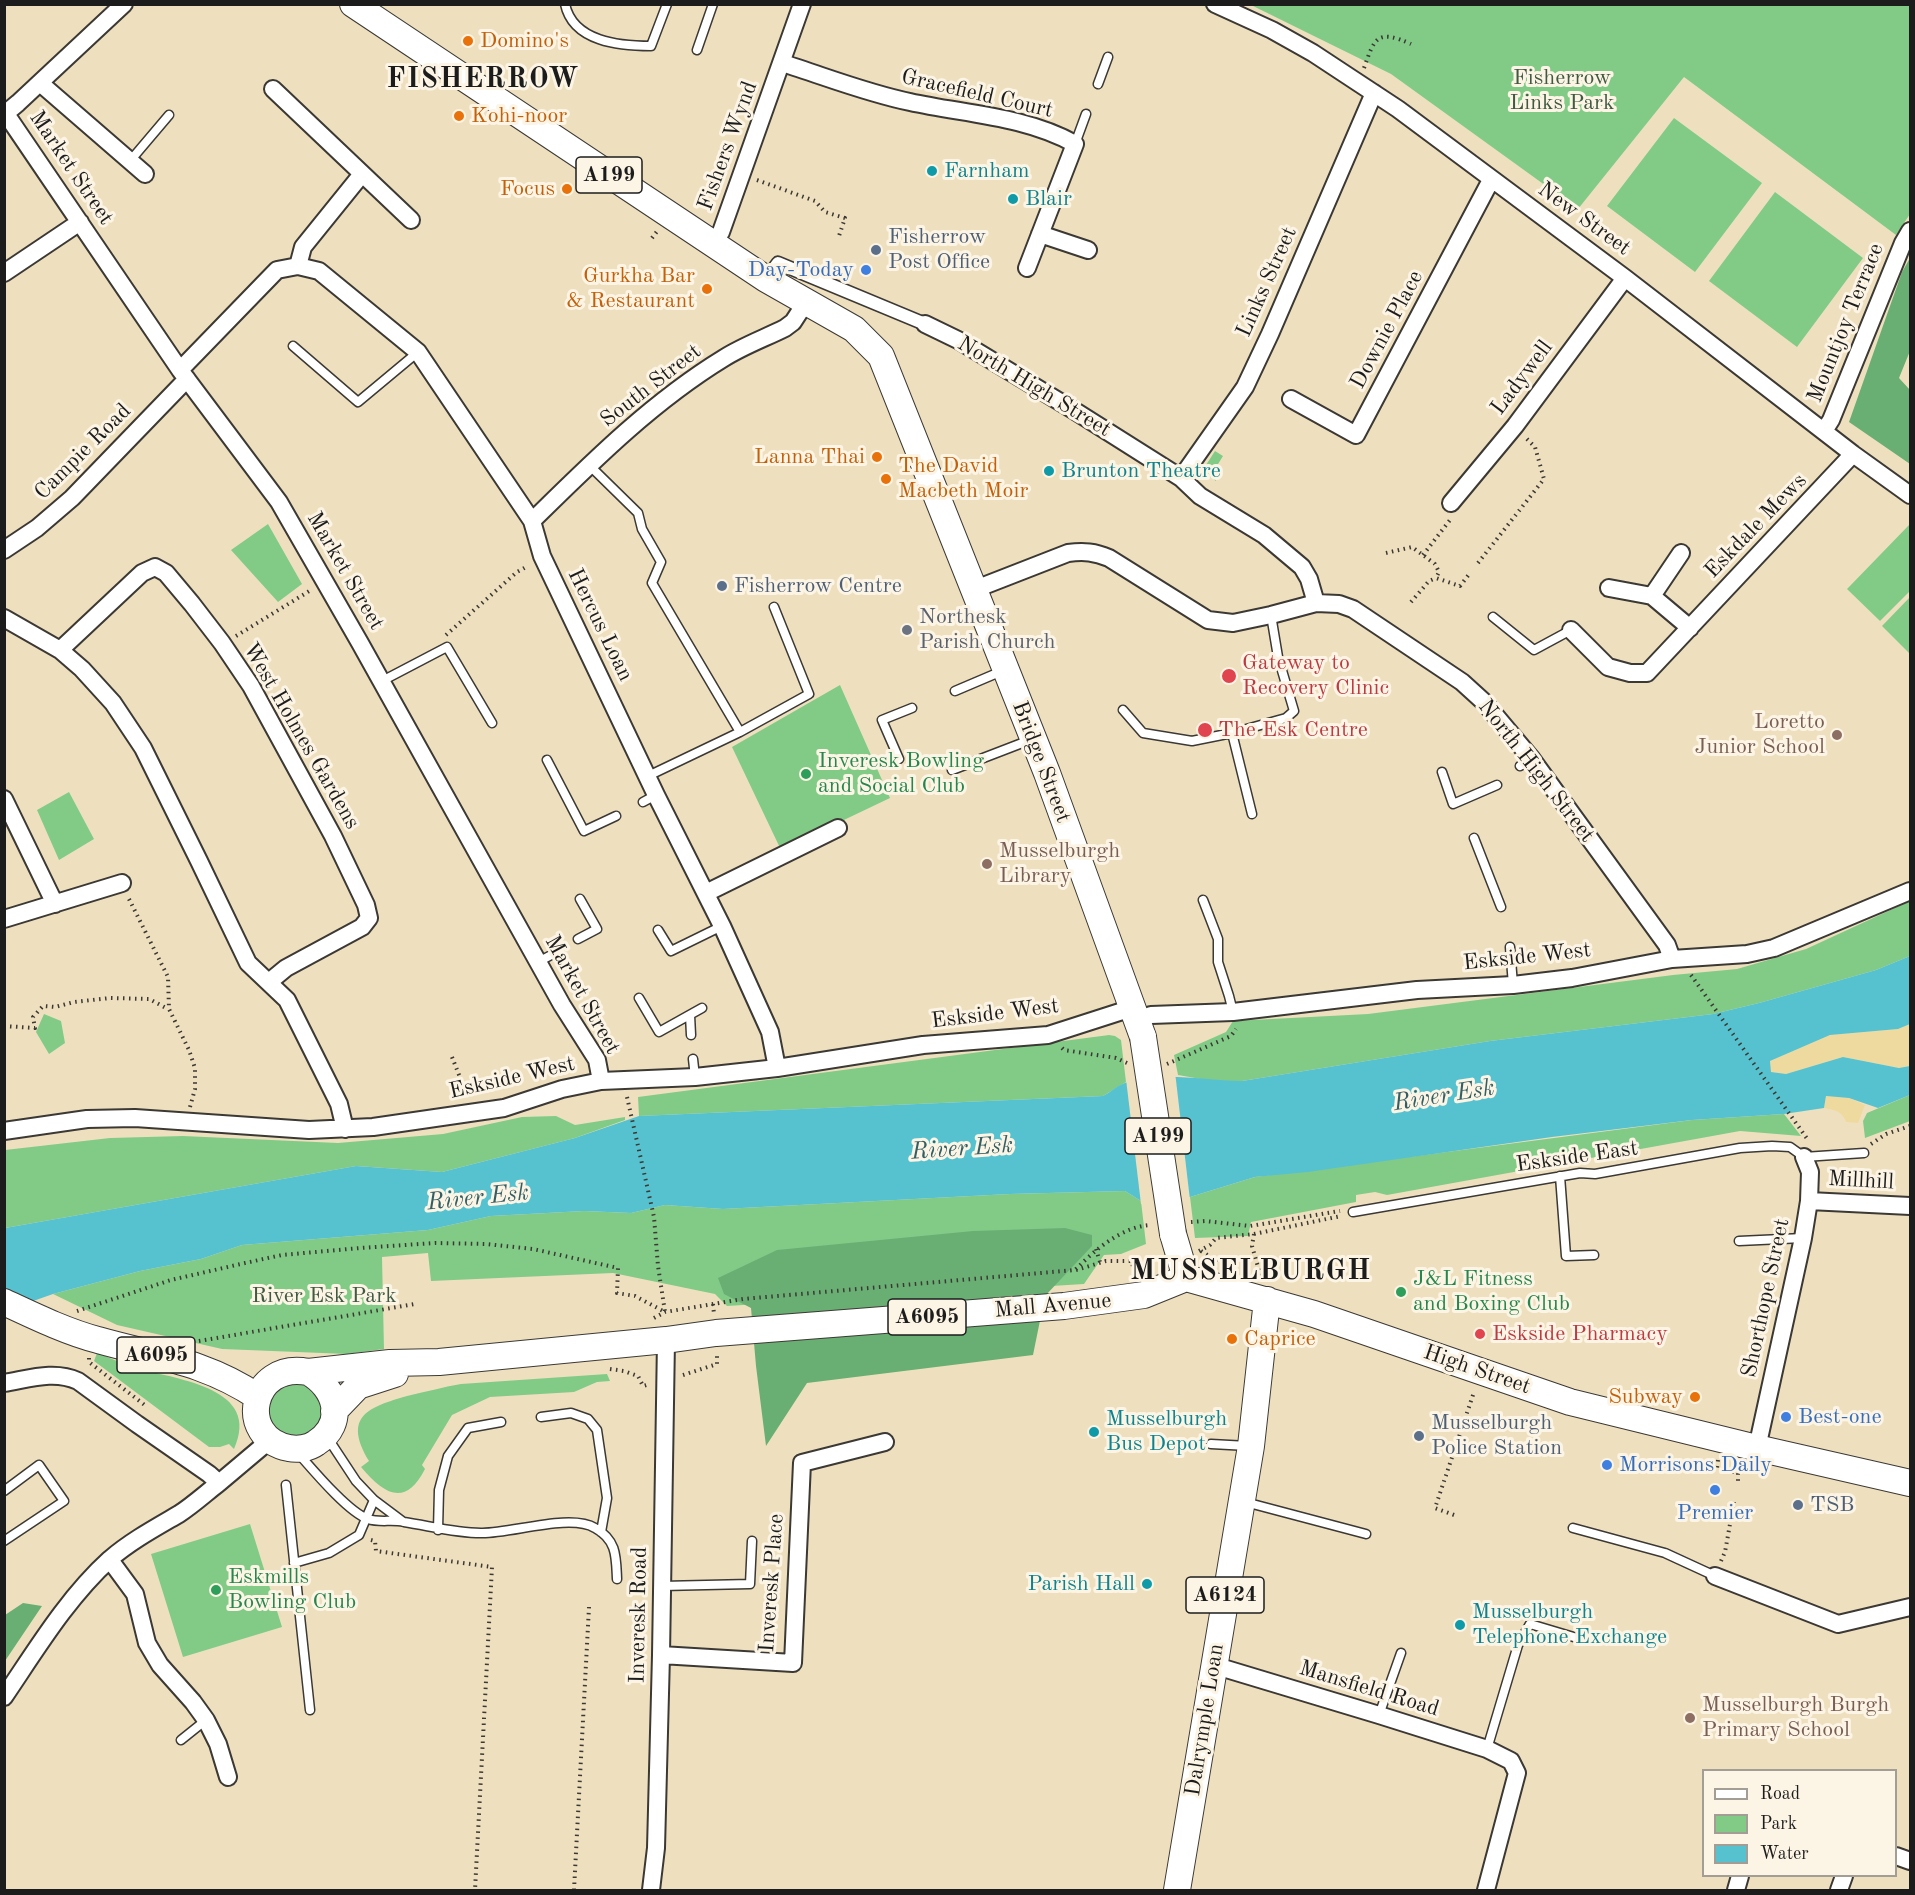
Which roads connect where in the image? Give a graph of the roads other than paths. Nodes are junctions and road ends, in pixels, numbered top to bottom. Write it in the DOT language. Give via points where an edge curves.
graph roads {
  1 [pos="124,4"];
  2 [pos="353,4"];
  3 [pos="565,4"];
  4 [pos="667,4"];
  5 [pos="713,4"];
  6 [pos="802,4"];
  7 [pos="1215,4"];
  8 [pos="697,50"];
  9 [pos="1108,57"];
  10 [pos="782,63"];
  11 [pos="40,83"];
  12 [pos="1098,84"];
  13 [pos="273,89"];
  14 [pos="868,91"];
  15 [pos="1374,93"];
  16 [pos="5,112"];
  17 [pos="1086,114"];
  18 [pos="169,115"];
  19 [pos="1075,144"];
  20 [pos="130,161"];
  21 [pos="145,174"];
  22 [pos="362,174"];
  23 [pos="1491,180"];
  24 [pos="411,220"];
  25 [pos="80,222"];
  26 [pos="1911,231"];
  27 [pos="1040,234"];
  28 [pos="713,244"];
  29 [pos="1088,250"];
  30 [pos="298,266"];
  31 [pos="1027,268"];
  32 [pos="4,273"];
  33 [pos="1625,278"];
  34 [pos="766,279"];
  35 [pos="807,302"];
  36 [pos="925,324"];
  37 [pos="294,346"];
  38 [pos="418,352"];
  39 [pos="184,375"];
  40 [pos="1291,399"];
  41 [pos="1824,431"];
  42 [pos="1853,454"];
  43 [pos="589,465"];
  44 [pos="1181,478"];
  45 [pos="1911,495"];
  46 [pos="1451,503"];
  47 [pos="532,521"];
  48 [pos="4,550"];
  49 [pos="1681,553"];
  50 [pos="1609,588"];
  51 [pos="973,590"];
  52 [pos="1652,596"];
  53 [pos="1316,603"];
  54 [pos="774,607"];
  55 [pos="1270,615"];
  56 [pos="1493,617"];
  57 [pos="4,618"];
  58 [pos="1690,628"];
  59 [pos="1571,630"];
  60 [pos="60,650"];
  61 [pos="1006,669"];
  62 [pos="382,681"];
  63 [pos="955,691"];
  64 [pos="912,708"];
  65 [pos="1123,710"];
  66 [pos="492,723"];
  67 [pos="740,732"];
  68 [pos="1232,733"];
  69 [pos="1033,739"];
  70 [pos="899,759"];
  71 [pos="547,760"];
  72 [pos="952,770"];
  73 [pos="1442,772"];
  74 [pos="648,776"];
  75 [pos="1497,785"];
  76 [pos="4,799"];
  77 [pos="1252,814"];
  78 [pos="616,816"];
  79 [pos="838,828"];
  80 [pos="1474,838"];
  81 [pos="122,883"];
  82 [pos="1911,891"];
  83 [pos="706,893"];
  84 [pos="580,899"];
  85 [pos="1203,900"];
  86 [pos="54,904"];
  87 [pos="1501,907"];
  88 [pos="4,919"];
  89 [pos="722,926"];
  90 [pos="658,930"];
  91 [pos="578,939"];
  92 [pos="1510,947"];
  93 [pos="555,952"];
  94 [pos="1672,958"];
  95 [pos="538,962"];
  96 [pos="269,982"];
  97 [pos="1513,985"];
  98 [pos="639,998"];
  99 [pos="702,1008"];
  100 [pos="1233,1012"];
  101 [pos="690,1015"];
  102 [pos="1137,1022"];
  103 [pos="691,1035"];
  104 [pos="693,1059"];
  105 [pos="777,1068"];
  106 [pos="694,1077"];
  107 [pos="601,1081"];
  108 [pos="345,1129"];
  109 [pos="4,1131"];
  110 [pos="1864,1153"];
  111 [pos="1804,1157"];
  112 [pos="1560,1176"];
  113 [pos="1809,1201"];
  114 [pos="1911,1206"];
  115 [pos="1353,1212"];
  116 [pos="1803,1238"];
  117 [pos="1739,1241"];
  118 [pos="1594,1255"];
  119 [pos="1186,1278"];
  120 [pos="1267,1300"];
  121 [pos="4,1302"];
  122 [pos="666,1340"];
  123 [pos="439,1362"];
  124 [pos="308,1372"];
  125 [pos="4,1383"];
  126 [pos="258,1397"];
  127 [pos="541,1417"];
  128 [pos="501,1422"];
  129 [pos="330,1423"];
  130 [pos="885,1442"];
  131 [pos="282,1444"];
  132 [pos="1211,1444"];
  133 [pos="1251,1446"];
  134 [pos="1757,1448"];
  135 [pos="219,1483"];
  136 [pos="1911,1483"];
  137 [pos="286,1485"];
  138 [pos="5,1490"];
  139 [pos="374,1500"];
  140 [pos="1242,1501"];
  141 [pos="366,1519"];
  142 [pos="402,1521"];
  143 [pos="1573,1528"];
  144 [pos="438,1530"];
  145 [pos="601,1532"];
  146 [pos="1366,1534"];
  147 [pos="4,1540"];
  148 [pos="752,1541"];
  149 [pos="110,1560"];
  150 [pos="294,1563"];
  151 [pos="1715,1576"];
  152 [pos="616,1579"];
  153 [pos="662,1586"];
  154 [pos="1911,1607"];
  155 [pos="1577,1638"];
  156 [pos="1401,1653"];
  157 [pos="661,1655"];
  158 [pos="1213,1665"];
  159 [pos="4,1697"];
  160 [pos="310,1710"];
  161 [pos="1379,1714"];
  162 [pos="206,1720"];
  163 [pos="181,1740"];
  164 [pos="1486,1749"];
  165 [pos="228,1777"];
  166 [pos="651,1890"];
  167 [pos="1177,1890"];
  168 [pos="1486,1890"];
  1 -- 11 [label="street"];
  2 -- 28 [label="main road, A199"];
  3 -- 4 [label="lane" via="576,27 604,41 651,46"];
  5 -- 8 [label="lane"];
  6 -- 10 [label="street, Fishers Wynd"];
  7 -- 15 [label="street, New Street" via="1272,30"];
  9 -- 12 [label="lane"];
  10 -- 14 [label="street, Fishers Wynd"];
  10 -- 28 [label="street, Fishers Wynd" via="721,232"];
  11 -- 16 [label="street"];
  11 -- 20 [label="street"];
  13 -- 22 [label="street"];
  14 -- 19 [label="street, Gracefield Court" via="1019,122"];
  15 -- 23 [label="street, New Street"];
  15 -- 44 [label="street, Links Street" via="1245,387"];
  16 -- 25 [label="street, Market Street"];
  17 -- 19 [label="lane, Gracefield Court"];
  18 -- 20 [label="lane"];
  19 -- 27 [label="street, Gracefield Court"];
  20 -- 21 [label="street"];
  22 -- 24 [label="street"];
  22 -- 30 [label="street" via="303,247"];
  23 -- 33 [label="street, New Street"];
  23 -- 40 [label="street, Downie Place" via="1356,435"];
  25 -- 32 [label="street"];
  25 -- 39 [label="street, Market Street"];
  26 -- 41 [label="street, Mountjoy Terrace"];
  27 -- 29 [label="street"];
  27 -- 31 [label="street, Gracefield Court"];
  28 -- 34 [label="main road, A199"];
  30 -- 38 [label="street, Hercus Loan" via="319,271"];
  30 -- 39 [label="street, Campie Road" via="278,270"];
  33 -- 41 [label="street, New Street"];
  33 -- 46 [label="street, Ladywell" via="1515,426"];
  34 -- 35 [label="main road, A199"];
  34 -- 36 [label="street, North High Street" via="778,263"];
  35 -- 43 [label="street, South Street" via="793,322 725,357 667,397"];
  35 -- 51 [label="main road, Bridge Street / A199" via="854,329 881,356"];
  36 -- 44 [label="street, North High Street" via="958,340"];
  37 -- 38 [label="lane" via="358,402"];
  38 -- 47 [label="street, Hercus Loan"];
  39 -- 48 [label="street, Campie Road" via="72,498"];
  39 -- 62 [label="street, Market Street" via="279,502"];
  41 -- 42 [label="street, New Street"];
  42 -- 45 [label="street, New Street"];
  42 -- 58 [label="street, Eskdale Mews"];
  43 -- 47 [label="street, South Street"];
  43 -- 67 [label="lane" via="638,513 642,529 661,561 652,583"];
  44 -- 53 [label="street, North High Street" via="1200,496 1264,535 1302,567 1310,579"];
  47 -- 74 [label="street, Hercus Loan" via="542,556"];
  49 -- 52 [label="street, Eskdale Mews"];
  50 -- 52 [label="street"];
  51 -- 55 [label="street" via="1068,553 1095,552 1208,620 1233,623"];
  51 -- 61 [label="main road, Bridge Street / A199"];
  52 -- 58 [label="street"];
  53 -- 55 [label="street"];
  53 -- 94 [label="street, North High Street" via="1353,609 1462,682 1503,722 1525,762"];
  54 -- 67 [label="lane" via="809,694"];
  55 -- 68 [label="lane" via="1294,711 1286,718"];
  56 -- 59 [label="lane, Eskdale Mews" via="1534,650"];
  57 -- 60 [label="street"];
  58 -- 59 [label="street, Eskdale Mews" via="1647,673 1608,667"];
  60 -- 96 [label="street" via="113,703 143,748 248,963"];
  60 -- 96 [label="street, West Holmes Gardens" via="142,573 155,567 166,573 251,686 333,836 369,918 362,927 286,968"];
  61 -- 63 [label="lane"];
  61 -- 69 [label="main road, Bridge Street / A199"];
  62 -- 66 [label="lane" via="447,647"];
  62 -- 95 [label="street, Market Street"];
  64 -- 70 [label="lane" via="882,720"];
  65 -- 68 [label="lane" via="1143,732 1192,741"];
  67 -- 74 [label="lane"];
  68 -- 77 [label="lane"];
  69 -- 72 [label="lane"];
  69 -- 102 [label="main road, Bridge Street / A199"];
  71 -- 78 [label="lane" via="584,831"];
  73 -- 75 [label="lane" via="1453,804"];
  74 -- 83 [label="street, Hercus Loan" via="650,798"];
  76 -- 86 [label="street"];
  79 -- 83 [label="street"];
  80 -- 87 [label="lane"];
  81 -- 86 [label="street"];
  82 -- 94 [label="street, Eskside West" via="1774,948 1721,957"];
  83 -- 89 [label="street, Hercus Loan"];
  84 -- 91 [label="lane" via="597,929"];
  85 -- 100 [label="lane" via="1218,939 1218,962"];
  86 -- 88 [label="street"];
  89 -- 90 [label="lane" via="671,951"];
  89 -- 105 [label="street, Hercus Loan" via="770,1032"];
  92 -- 97 [label="lane"];
  93 -- 95 [label="lane"];
  94 -- 97 [label="street, Eskside West"];
  95 -- 107 [label="street, Market Street" via="597,1060"];
  96 -- 108 [label="street" via="287,1000 339,1104"];
  97 -- 100 [label="street, Eskside West" via="1417,990"];
  98 -- 101 [label="lane" via="659,1032"];
  99 -- 101 [label="lane"];
  100 -- 102 [label="street, Eskside West" via="1158,1014"];
  101 -- 103 [label="lane"];
  102 -- 105 [label="street, Eskside West" via="1048,1035 923,1045"];
  102 -- 119 [label="main road, Bridge Street / A199, bridge" via="1173,1234"];
  104 -- 106 [label="lane"];
  105 -- 106 [label="street, Eskside West"];
  106 -- 107 [label="street, Eskside West"];
  107 -- 108 [label="street, Eskside West" via="504,1108"];
  108 -- 109 [label="street, Eskside West" via="135,1118 87,1119"];
  110 -- 111 [label="lane"];
  111 -- 112 [label="lane, Eskside East" via="1790,1148 1740,1148 1596,1174"];
  111 -- 113 [label="street, Shorthope Street" via="1810,1172"];
  112 -- 115 [label="lane, Eskside East"];
  112 -- 118 [label="lane" via="1566,1256"];
  113 -- 114 [label="street, Millhill"];
  113 -- 116 [label="street, Shorthope Street"];
  116 -- 117 [label="lane"];
  116 -- 134 [label="street, Shorthope Street"];
  119 -- 120 [label="main road, High Street"];
  119 -- 122 [label="main road, Mall Avenue / A6095" via="1144,1295 1064,1306 716,1332"];
  120 -- 133 [label="main road, Dalrymple Loan / A6124"];
  120 -- 134 [label="main road, High Street" via="1570,1402"];
  121 -- 126 [label="main road, A6095" via="96,1340 189,1363 235,1382"];
  122 -- 123 [label="main road, A6095"];
  122 -- 153 [label="street, Inveresk Road"];
  123 -- 124 [label="main road, A6095"];
  123 -- 129 [label="main road, A6095" via="358,1386"];
  124 -- 126 [label="main road, A6095" via="283,1372 263,1387"];
  124 -- 129 [label="main road" via="328,1387 333,1398"];
  125 -- 135 [label="street" via="55,1374 78,1381"];
  126 -- 131 [label="main road" via="257,1420 262,1430"];
  127 -- 145 [label="lane" via="571,1413 588,1419 597,1430 606,1498"];
  128 -- 144 [label="lane" via="468,1428 448,1456 439,1490"];
  129 -- 131 [label="main road, A6095" via="316,1443 306,1448"];
  129 -- 139 [label="lane" via="356,1482"];
  130 -- 157 [label="street, Inveresk Place" via="802,1463 794,1663"];
  131 -- 135 [label="street"];
  131 -- 141 [label="lane"];
  132 -- 133 [label="lane"];
  133 -- 140 [label="main road, Dalrymple Loan / A6124"];
  134 -- 136 [label="main road, High Street"];
  135 -- 149 [label="street"];
  137 -- 150 [label="lane"];
  138 -- 147 [label="lane" via="39,1465 64,1501"];
  139 -- 141 [label="lane"];
  139 -- 142 [label="lane"];
  140 -- 146 [label="lane"];
  140 -- 158 [label="main road, Dalrymple Loan / A6124"];
  141 -- 142 [label="lane"];
  141 -- 150 [label="lane" via="359,1535 329,1553"];
  142 -- 144 [label="lane"];
  143 -- 151 [label="lane" via="1665,1553"];
  144 -- 145 [label="lane" via="483,1533 572,1523"];
  145 -- 152 [label="lane" via="616,1551"];
  148 -- 153 [label="lane" via="750,1584"];
  149 -- 159 [label="street" via="88,1581"];
  149 -- 162 [label="street" via="135,1594 147,1643"];
  150 -- 160 [label="lane"];
  151 -- 154 [label="street" via="1838,1624"];
  153 -- 157 [label="street, Inveresk Road"];
  155 -- 164 [label="lane" via="1530,1624 1518,1645"];
  156 -- 161 [label="lane"];
  157 -- 166 [label="street, Inveresk Road" via="656,1848"];
  158 -- 161 [label="street, Mansfield Road"];
  158 -- 167 [label="main road, Dalrymple Loan / A6124"];
  161 -- 164 [label="street, Mansfield Road"];
  162 -- 163 [label="lane"];
  162 -- 165 [label="street"];
  164 -- 168 [label="street, Mansfield Road" via="1511,1761 1517,1773"];
}
